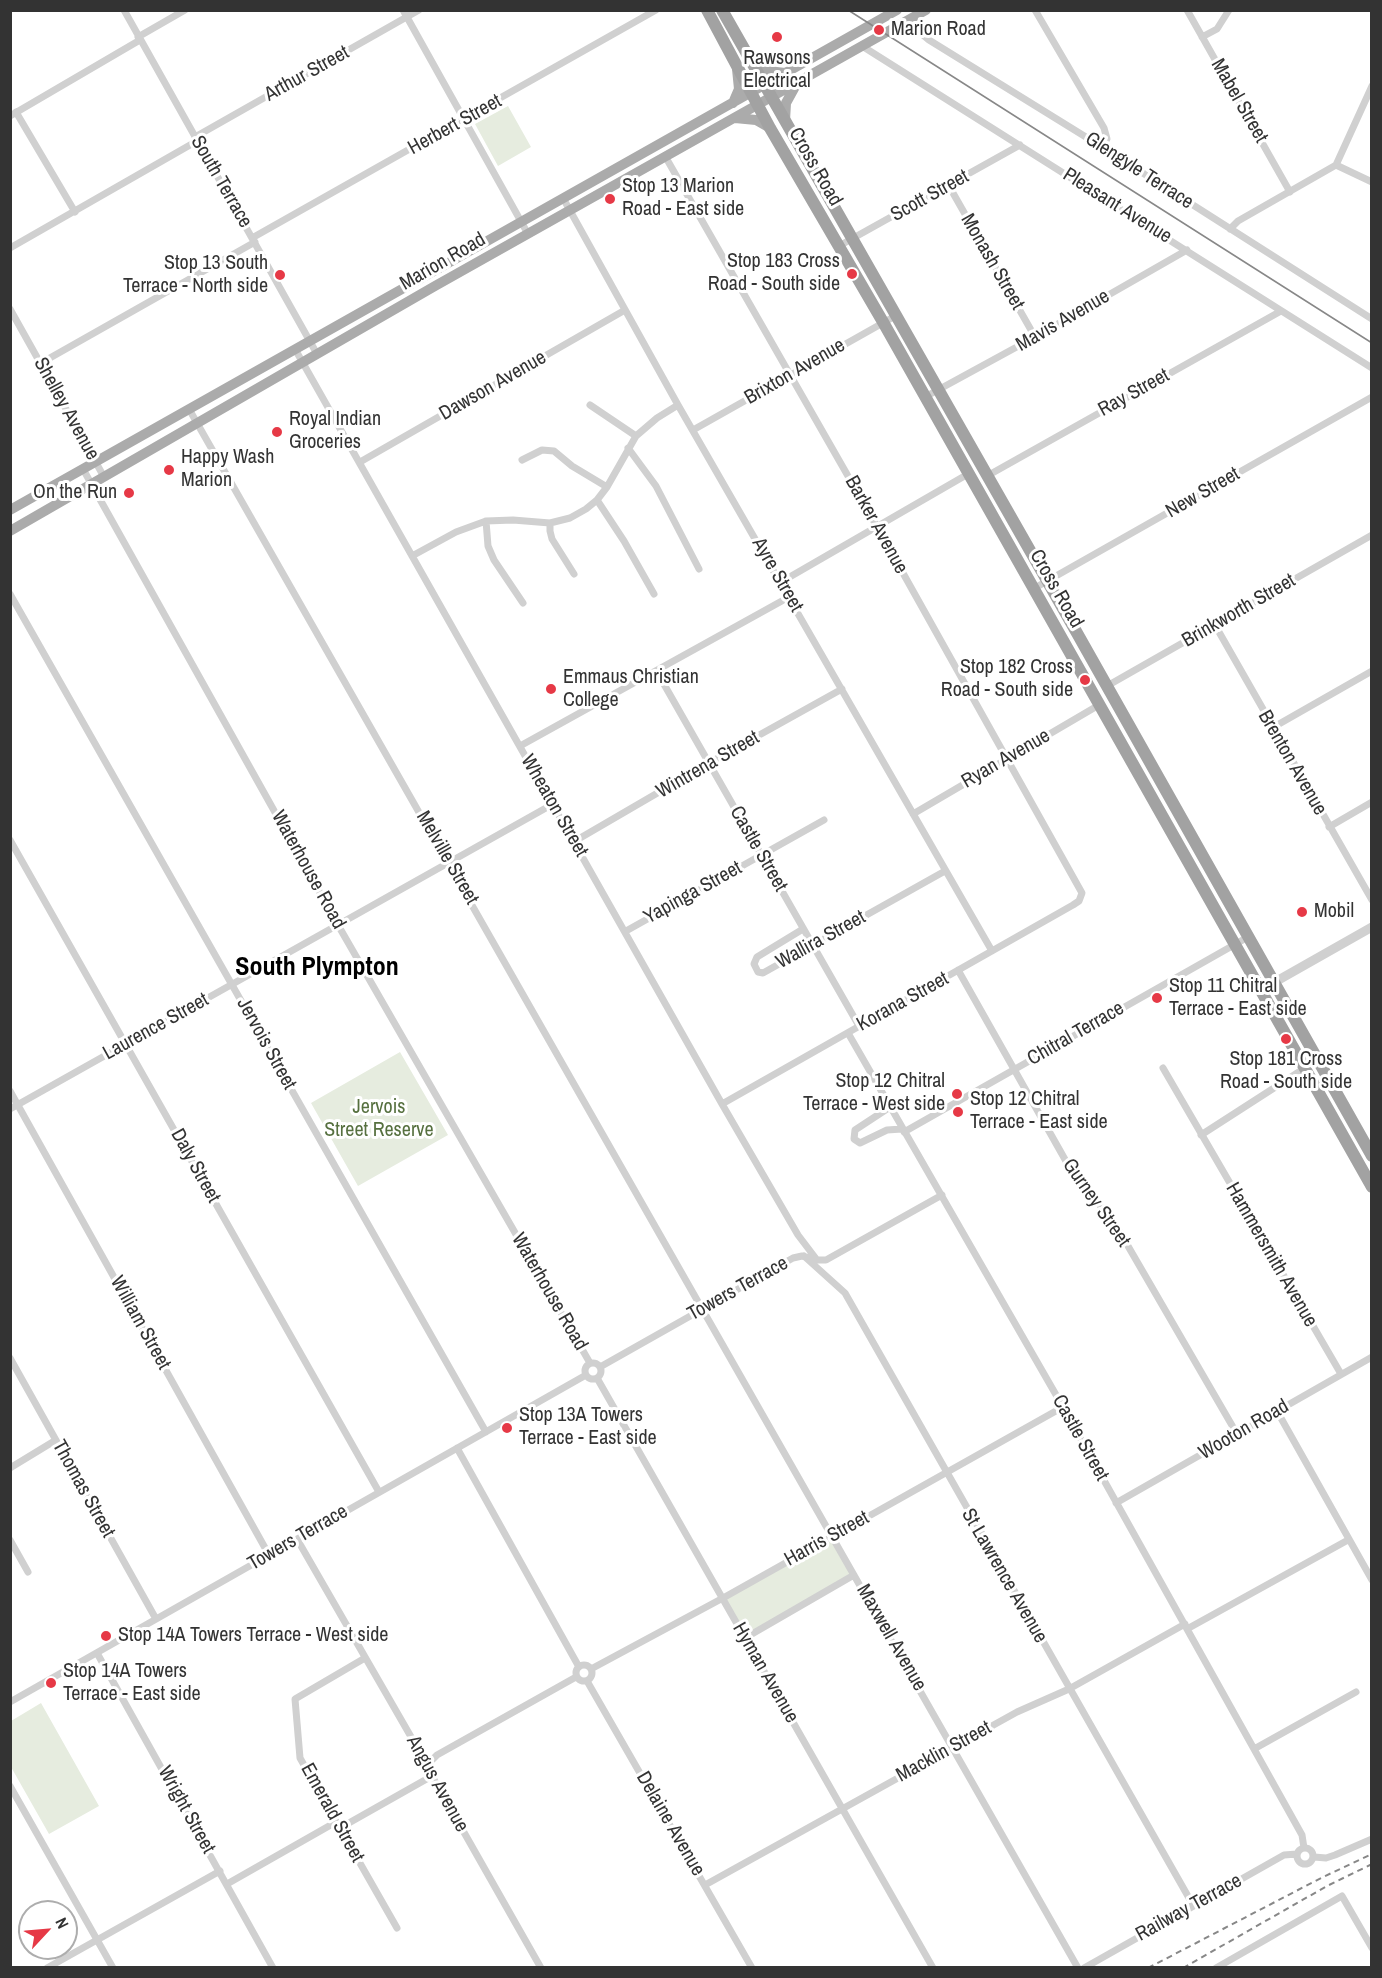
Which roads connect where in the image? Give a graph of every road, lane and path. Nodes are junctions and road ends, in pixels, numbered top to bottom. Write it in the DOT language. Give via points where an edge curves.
graph roads {
  1 [pos="124,10"];
  2 [pos="185,10"];
  3 [pos="419,10"];
  4 [pos="656,10"];
  5 [pos="707,10"];
  6 [pos="722,10"];
  7 [pos="926,10"];
  8 [pos="1035,10"];
  9 [pos="1187,10"];
  10 [pos="1229,10"];
  11 [pos="891,12"];
  12 [pos="405,14"];
  13 [pos="910,20"];
  14 [pos="1202,37"];
  15 [pos="139,38"];
  16 [pos="862,46"];
  17 [pos="752,63"];
  18 [pos="737,69"];
  19 [pos="786,74"];
  20 [pos="797,83"];
  21 [pos="764,85"];
  22 [pos="1371,86"];
  23 [pos="751,93"];
  24 [pos="771,97"];
  25 [pos="732,103"];
  26 [pos="757,105"];
  27 [pos="13,114"];
  28 [pos="735,118"];
  29 [pos="464,120"];
  30 [pos="785,121"];
  31 [pos="770,128"];
  32 [pos="196,139"];
  33 [pos="1020,145"];
  34 [pos="1102,147"];
  35 [pos="665,156"];
  36 [pos="1336,165"];
  37 [pos="1371,182"];
  38 [pos="949,186"];
  39 [pos="1290,192"];
  40 [pos="563,198"];
  41 [pos="569,210"];
  42 [pos="75,212"];
  43 [pos="521,222"];
  44 [pos="1230,229"];
  45 [pos="528,234"];
  46 [pos="853,238"];
  47 [pos="253,240"];
  48 [pos="12,245"];
  49 [pos="839,246"];
  50 [pos="1187,250"];
  51 [pos="10,309"];
  52 [pos="625,310"];
  53 [pos="1281,311"];
  54 [pos="897,315"];
  55 [pos="1371,319"];
  56 [pos="883,322"];
  57 [pos="1035,337"];
  58 [pos="310,341"];
  59 [pos="295,349"];
  60 [pos="317,354"];
  61 [pos="303,362"];
  62 [pos="41,363"];
  63 [pos="1371,368"];
  64 [pos="791,374"];
  65 [pos="938,390"];
  66 [pos="925,397"];
  67 [pos="1371,397"];
  68 [pos="590,405"];
  69 [pos="678,405"];
  70 [pos="189,409"];
  71 [pos="198,424"];
  72 [pos="693,430"];
  73 [pos="636,436"];
  74 [pos="628,448"];
  75 [pos="522,460"];
  76 [pos="95,462"];
  77 [pos="360,462"];
  78 [pos="83,470"];
  79 [pos="968,474"];
  80 [pos="987,476"];
  81 [pos="104,477"];
  82 [pos="91,484"];
  83 [pos="607,486"];
  84 [pos="597,500"];
  85 [pos="10,511"];
  86 [pos="486,521"];
  87 [pos="550,524"];
  88 [pos="878,527"];
  89 [pos="15,528"];
  90 [pos="1371,536"];
  91 [pos="412,556"];
  92 [pos="699,569"];
  93 [pos="574,574"];
  94 [pos="1048,581"];
  95 [pos="781,582"];
  96 [pos="1034,589"];
  97 [pos="10,594"];
  98 [pos="654,594"];
  99 [pos="789,597"];
  100 [pos="523,603"];
  101 [pos="1215,625"];
  102 [pos="1371,671"];
  103 [pos="657,672"];
  104 [pos="1107,686"];
  105 [pos="842,689"];
  106 [pos="1099,705"];
  107 [pos="1272,728"];
  108 [pos="520,746"];
  109 [pos="1144,752"];
  110 [pos="1129,758"];
  111 [pos="1006,759"];
  112 [pos="709,763"];
  113 [pos="1152,765"];
  114 [pos="1140,777"];
  115 [pos="1371,802"];
  116 [pos="553,804"];
  117 [pos="913,814"];
  118 [pos="824,820"];
  119 [pos="1329,827"];
  120 [pos="10,840"];
  121 [pos="575,841"];
  122 [pos="761,855"];
  123 [pos="449,862"];
  124 [pos="945,871"];
  125 [pos="1081,898"];
  126 [pos="1371,900"];
  127 [pos="338,925"];
  128 [pos="1371,927"];
  129 [pos="803,929"];
  130 [pos="626,932"];
  131 [pos="1248,937"];
  132 [pos="812,945"];
  133 [pos="1234,945"];
  134 [pos="992,951"];
  135 [pos="958,970"];
  136 [pos="1274,983"];
  137 [pos="233,984"];
  138 [pos="1259,991"];
  139 [pos="859,1026"];
  140 [pos="848,1033"];
  141 [pos="126,1044"];
  142 [pos="1163,1068"];
  143 [pos="1305,1068"];
  144 [pos="1014,1070"];
  145 [pos="10,1091"];
  146 [pos="722,1104"];
  147 [pos="18,1105"];
  148 [pos="890,1107"];
  149 [pos="10,1109"];
  150 [pos="903,1130"];
  151 [pos="1201,1135"];
  152 [pos="1371,1155"];
  153 [pos="1367,1170"];
  154 [pos="1371,1187"];
  155 [pos="942,1195"];
  156 [pos="804,1256"];
  157 [pos="817,1260"];
  158 [pos="702,1309"];
  159 [pos="1371,1357"];
  160 [pos="10,1358"];
  161 [pos="590,1363"];
  162 [pos="600,1367"];
  163 [pos="1341,1374"];
  164 [pos="586,1375"];
  165 [pos="597,1378"];
  166 [pos="1063,1407"];
  167 [pos="1277,1411"];
  168 [pos="486,1432"];
  169 [pos="1237,1434"];
  170 [pos="56,1440"];
  171 [pos="457,1448"];
  172 [pos="10,1468"];
  173 [pos="945,1472"];
  174 [pos="380,1492"];
  175 [pos="1116,1503"];
  176 [pos="832,1536"];
  177 [pos="297,1539"];
  178 [pos="10,1540"];
  179 [pos="1348,1540"];
  180 [pos="269,1555"];
  181 [pos="28,1572"];
  182 [pos="854,1575"];
  183 [pos="1371,1580"];
  184 [pos="723,1598"];
  185 [pos="156,1619"];
  186 [pos="1186,1627"];
  187 [pos="745,1638"];
  188 [pos="97,1653"];
  189 [pos="365,1658"];
  190 [pos="579,1667"];
  191 [pos="591,1669"];
  192 [pos="576,1677"];
  193 [pos="587,1681"];
  194 [pos="1069,1689"];
  195 [pos="1356,1692"];
  196 [pos="10,1702"];
  197 [pos="953,1747"];
  198 [pos="1254,1749"];
  199 [pos="430,1762"];
  200 [pos="432,1776"];
  201 [pos="10,1786"];
  202 [pos="843,1809"];
  203 [pos="338,1825"];
  204 [pos="1371,1839"];
  205 [pos="1304,1848"];
  206 [pos="1297,1854"];
  207 [pos="1314,1857"];
  208 [pos="220,1871"];
  209 [pos="227,1884"];
  210 [pos="705,1885"];
  211 [pos="1193,1905"];
  212 [pos="397,1928"];
  213 [pos="97,1940"];
  214 [pos="1371,1948"];
  215 [pos="47,1968"];
  216 [pos="113,1968"];
  217 [pos="273,1968"];
  218 [pos="541,1968"];
  219 [pos="752,1968"];
  220 [pos="933,1968"];
  221 [pos="1078,1968"];
  222 [pos="1084,1968"];
  223 [pos="1216,1968"];
  1 -- 15 [label="street, South Terrace"];
  2 -- 15 [label="street"];
  3 -- 12 [label="street, Arthur Street"];
  4 -- 29 [label="street, Herbert Street"];
  5 -- 18 [label="highway, Cross Road"];
  6 -- 17 [label="highway, Cross Road"];
  7 -- 13 [label="main road, Marion Road"];
  8 -- 34 [label="street" via="1104,128 1107,140"];
  9 -- 14 [label="street, Mabel Street"];
  10 -- 14 [label="street" via="1217,29"];
  11 -- 19 [label="main road, Marion Road"];
  12 -- 29 [label="street"];
  12 -- 32 [label="street, Arthur Street"];
  13 -- 16 [label="main road, Marion Road"];
  13 -- 34 [label="street, Glengyle Terrace" via="929,40"];
  14 -- 39 [label="street, Mabel Street"];
  15 -- 27 [label="street"];
  15 -- 32 [label="street, South Terrace"];
  16 -- 20 [label="main road, Marion Road"];
  16 -- 33 [label="street, Pleasant Avenue"];
  17 -- 19 [label="main road"];
  17 -- 21 [label="highway, Cross Road"];
  18 -- 23 [label="highway, Cross Road"];
  18 -- 25 [label="main road" via="740,88"];
  19 -- 21 [label="main road, Marion Road"];
  20 -- 24 [label="main road, Marion Road"];
  20 -- 30 [label="main road" via="786,103"];
  21 -- 23 [label="main road, Marion Road"];
  21 -- 24 [label="highway, Cross Road"];
  22 -- 36 [label="street"];
  23 -- 25 [label="main road, Marion Road"];
  23 -- 26 [label="highway, Cross Road"];
  24 -- 26 [label="main road, Marion Road"];
  24 -- 30 [label="highway, Cross Road"];
  25 -- 40 [label="main road, Marion Road"];
  26 -- 28 [label="main road, Marion Road"];
  26 -- 31 [label="highway, Cross Road"];
  27 -- 42 [label="street"];
  28 -- 31 [label="main road" via="756,120"];
  28 -- 35 [label="main road, Marion Road"];
  29 -- 43 [label="street"];
  29 -- 47 [label="street, Herbert Street"];
  30 -- 46 [label="highway, Cross Road"];
  31 -- 49 [label="highway, Cross Road"];
  32 -- 42 [label="street, Arthur Street"];
  32 -- 47 [label="street, South Terrace"];
  33 -- 38 [label="street, Scott Street"];
  33 -- 50 [label="street, Pleasant Avenue"];
  34 -- 44 [label="street, Glengyle Terrace"];
  35 -- 41 [label="main road, Marion Road"];
  35 -- 64 [label="street, Barker Avenue"];
  36 -- 37 [label="street"];
  36 -- 39 [label="street"];
  38 -- 46 [label="street, Scott Street"];
  38 -- 57 [label="street, Monash Street"];
  39 -- 44 [label="street"];
  40 -- 41 [label="street, Ayre Street"];
  40 -- 43 [label="main road, Marion Road"];
  41 -- 45 [label="main road, Marion Road"];
  41 -- 52 [label="street, Ayre Street"];
  42 -- 48 [label="street, Arthur Street"];
  43 -- 45 [label="street"];
  43 -- 58 [label="main road, Marion Road"];
  44 -- 55 [label="street, Glengyle Terrace"];
  45 -- 60 [label="main road, Marion Road"];
  46 -- 49 [label="street, Scott Street"];
  46 -- 54 [label="highway, Cross Road"];
  47 -- 58 [label="street, South Terrace"];
  47 -- 62 [label="street, Herbert Street"];
  49 -- 56 [label="highway, Cross Road"];
  50 -- 53 [label="street, Pleasant Avenue"];
  50 -- 57 [label="street, Mavis Avenue"];
  51 -- 62 [label="street, Shelley Avenue"];
  52 -- 69 [label="street, Ayre Street"];
  52 -- 77 [label="street, Dawson Avenue"];
  53 -- 63 [label="street, Pleasant Avenue"];
  53 -- 80 [label="street, Ray Street"];
  54 -- 56 [label="street, Brixton Avenue"];
  54 -- 65 [label="highway, Cross Road"];
  56 -- 64 [label="street, Brixton Avenue"];
  56 -- 66 [label="highway, Cross Road"];
  57 -- 65 [label="street, Mavis Avenue"];
  58 -- 59 [label="main road, Marion Road"];
  58 -- 60 [label="street, South Terrace"];
  59 -- 61 [label="street, Wheaton Street"];
  59 -- 70 [label="main road, Marion Road"];
  60 -- 61 [label="main road, Marion Road"];
  61 -- 71 [label="main road, Marion Road"];
  61 -- 77 [label="street, Wheaton Street"];
  62 -- 76 [label="street, Shelley Avenue"];
  64 -- 72 [label="street, Brixton Avenue"];
  64 -- 88 [label="street, Barker Avenue"];
  65 -- 66 [label="street, Mavis Avenue"];
  65 -- 80 [label="highway, Cross Road"];
  66 -- 79 [label="highway, Cross Road"];
  67 -- 94 [label="street, New Street"];
  68 -- 73 [label="street"];
  69 -- 72 [label="street, Ayre Street"];
  69 -- 73 [label="street"];
  70 -- 71 [label="street, Melville Street"];
  70 -- 76 [label="main road, Marion Road"];
  71 -- 81 [label="main road, Marion Road"];
  71 -- 123 [label="street, Melville Street"];
  72 -- 95 [label="street, Ayre Street"];
  73 -- 74 [label="street"];
  74 -- 83 [label="street"];
  74 -- 92 [label="street" via="656,486"];
  75 -- 83 [label="street" via="543,450 554,451"];
  76 -- 78 [label="main road, Marion Road"];
  76 -- 81 [label="street, Shelley Avenue"];
  77 -- 91 [label="street, Wheaton Street"];
  78 -- 82 [label="street, Waterhouse Road"];
  78 -- 85 [label="main road, Marion Road"];
  79 -- 88 [label="street"];
  79 -- 96 [label="highway, Cross Road"];
  80 -- 94 [label="highway, Cross Road"];
  81 -- 82 [label="main road, Marion Road"];
  82 -- 89 [label="main road, Marion Road"];
  82 -- 127 [label="street, Waterhouse Road"];
  83 -- 84 [label="street"];
  84 -- 87 [label="street" via="570,518"];
  84 -- 98 [label="street"];
  85 -- 89 [label="street"];
  86 -- 87 [label="street"];
  86 -- 91 [label="street"];
  86 -- 100 [label="street" via="488,546 494,560"];
  87 -- 93 [label="street" via="552,539"];
  88 -- 95 [label="street"];
  88 -- 111 [label="street, Barker Avenue"];
  90 -- 101 [label="street, Brinkworth Street"];
  91 -- 108 [label="street, Wheaton Street"];
  94 -- 96 [label="street, New Street"];
  94 -- 104 [label="highway, Cross Road"];
  95 -- 99 [label="street, Ayre Street"];
  96 -- 106 [label="highway, Cross Road"];
  97 -- 137 [label="street, Jervois Street"];
  99 -- 103 [label="street"];
  99 -- 105 [label="street, Ayre Street"];
  101 -- 104 [label="street, Brinkworth Street"];
  101 -- 107 [label="street, Brenton Avenue"];
  102 -- 107 [label="street"];
  103 -- 108 [label="street"];
  103 -- 112 [label="street, Castle Street"];
  104 -- 109 [label="highway, Cross Road"];
  105 -- 112 [label="street, Wintrena Street"];
  105 -- 117 [label="street, Ayre Street"];
  106 -- 110 [label="highway, Cross Road"];
  106 -- 111 [label="street, Ryan Avenue"];
  107 -- 119 [label="street, Brenton Avenue"];
  108 -- 116 [label="street, Wheaton Street"];
  109 -- 110 [label="highway" via="1141,757"];
  109 -- 113 [label="highway, Cross Road"];
  110 -- 114 [label="highway, Cross Road"];
  111 -- 117 [label="street, Ryan Avenue"];
  111 -- 125 [label="street, Barker Avenue" via="1080,886"];
  112 -- 121 [label="street, Wintrena Street"];
  112 -- 122 [label="street, Castle Street"];
  113 -- 114 [label="highway" via="1144,768"];
  113 -- 131 [label="highway, Cross Road"];
  114 -- 133 [label="highway, Cross Road"];
  115 -- 119 [label="street"];
  116 -- 121 [label="street, Wheaton Street"];
  116 -- 123 [label="street, Laurence Street"];
  117 -- 124 [label="street, Ayre Street"];
  118 -- 122 [label="street, Yapinga Street"];
  119 -- 126 [label="street, Brenton Avenue"];
  120 -- 141 [label="street, Daly Street"];
  121 -- 130 [label="street, Wheaton Street"];
  122 -- 129 [label="street, Castle Street"];
  122 -- 130 [label="street, Yapinga Street"];
  123 -- 127 [label="street, Laurence Street"];
  123 -- 158 [label="street, Melville Street"];
  124 -- 132 [label="street, Wallira Street"];
  124 -- 134 [label="street, Ayre Street"];
  125 -- 134 [label="street, Korana Street"];
  127 -- 137 [label="street, Laurence Street"];
  127 -- 161 [label="street, Waterhouse Road"];
  128 -- 136 [label="street"];
  129 -- 132 [label="street, Castle Street"];
  129 -- 132 [label="street, Wallira Street" via="757,957 754,964 758,972 763,973"];
  130 -- 146 [label="street, Wheaton Street"];
  131 -- 133 [label="street, Chitral Terrace"];
  131 -- 136 [label="highway, Cross Road"];
  132 -- 139 [label="street, Castle Street"];
  133 -- 138 [label="highway, Cross Road"];
  133 -- 144 [label="street, Chitral Terrace"];
  134 -- 135 [label="street, Korana Street"];
  135 -- 139 [label="street, Korana Street"];
  135 -- 144 [label="street, Gurney Street"];
  136 -- 138 [label="street"];
  136 -- 152 [label="highway, Cross Road"];
  137 -- 141 [label="street, Laurence Street"];
  137 -- 168 [label="street, Jervois Street"];
  138 -- 143 [label="highway, Cross Road"];
  139 -- 140 [label="street, Korana Street"];
  140 -- 146 [label="street, Korana Street"];
  140 -- 148 [label="street, Castle Street"];
  141 -- 147 [label="street, Laurence Street"];
  141 -- 174 [label="street, Daly Street"];
  142 -- 151 [label="street, Hammersmith Avenue"];
  143 -- 151 [label="street"];
  143 -- 153 [label="highway, Cross Road"];
  144 -- 150 [label="street, Chitral Terrace"];
  144 -- 169 [label="street, Gurney Street" via="1080,1186 1110,1215"];
  145 -- 147 [label="street, William Street"];
  146 -- 157 [label="street, Wheaton Street" via="798,1235"];
  147 -- 149 [label="street, Laurence Street"];
  147 -- 180 [label="street, William Street"];
  148 -- 150 [label="street, Castle Street"];
  148 -- 150 [label="street, Chitral Terrace" via="855,1130 854,1139 860,1143 887,1130"];
  150 -- 155 [label="street, Castle Street"];
  151 -- 163 [label="street, Hammersmith Avenue"];
  153 -- 154 [label="highway, Cross Road"];
  155 -- 157 [label="street, Towers Terrace" via="826,1260"];
  155 -- 166 [label="street, Castle Street"];
  156 -- 157 [label="street, Towers Terrace"];
  156 -- 158 [label="street, Towers Terrace" via="793,1258"];
  156 -- 173 [label="street, St Lawrence Avenue" via="845,1293"];
  158 -- 162 [label="street, Towers Terrace"];
  158 -- 176 [label="street, Maxwell Avenue"];
  159 -- 163 [label="street, Wooton Road"];
  160 -- 170 [label="street, Thomas Street"];
  161 -- 162 [label="street"];
  161 -- 164 [label="street"];
  162 -- 165 [label="street"];
  163 -- 167 [label="street, Wooton Road"];
  164 -- 165 [label="street"];
  164 -- 168 [label="street, Towers Terrace"];
  165 -- 184 [label="street, Hyman Avenue"];
  166 -- 173 [label="street, Harris Street"];
  166 -- 175 [label="street, Castle Street"];
  167 -- 169 [label="street, Wooton Road"];
  167 -- 179 [label="street"];
  168 -- 171 [label="street, Towers Terrace"];
  169 -- 175 [label="street, Wooton Road"];
  170 -- 172 [label="street"];
  170 -- 185 [label="street, Thomas Street"];
  171 -- 174 [label="street, Towers Terrace"];
  171 -- 190 [label="street"];
  173 -- 176 [label="street, Harris Street"];
  173 -- 194 [label="street, St Lawrence Avenue"];
  174 -- 177 [label="street, Towers Terrace"];
  175 -- 186 [label="street, Castle Street"];
  176 -- 182 [label="street, Maxwell Avenue"];
  176 -- 184 [label="street, Harris Street"];
  177 -- 180 [label="street, Towers Terrace"];
  177 -- 189 [label="street, Angus Avenue"];
  178 -- 181 [label="street"];
  179 -- 183 [label="street"];
  179 -- 186 [label="street, Macklin Street"];
  180 -- 185 [label="street, Towers Terrace"];
  182 -- 187 [label="street"];
  182 -- 197 [label="street, Maxwell Avenue"];
  184 -- 187 [label="street, Hyman Avenue"];
  184 -- 191 [label="street, Harris Street"];
  185 -- 188 [label="street, Towers Terrace"];
  186 -- 194 [label="street, Macklin Street"];
  186 -- 198 [label="street, Castle Street"];
  187 -- 202 [label="street, Hyman Avenue"];
  188 -- 196 [label="street, Towers Terrace"];
  188 -- 208 [label="street, Wright Street"];
  189 -- 199 [label="street, Angus Avenue" via="414,1743"];
  189 -- 203 [label="street, Emerald Street" via="295,1699 300,1758"];
  190 -- 191 [label="street"];
  190 -- 192 [label="street"];
  191 -- 193 [label="street"];
  192 -- 193 [label="street"];
  192 -- 199 [label="street"];
  193 -- 210 [label="street, Delaine Avenue"];
  194 -- 197 [label="street, Macklin Street"];
  194 -- 211 [label="street, St Lawrence Avenue"];
  195 -- 198 [label="street"];
  197 -- 202 [label="street, Macklin Street"];
  197 -- 221 [label="street, Maxwell Avenue"];
  198 -- 205 [label="street, Castle Street" via="1302,1835"];
  199 -- 200 [label="street, Angus Avenue"];
  200 -- 203 [label="street"];
  200 -- 218 [label="street, Angus Avenue"];
  201 -- 213 [label="street"];
  202 -- 210 [label="street, Macklin Street"];
  202 -- 220 [label="street, Hyman Avenue"];
  203 -- 209 [label="street"];
  203 -- 212 [label="street, Emerald Street"];
  204 -- 207 [label="street" via="1326,1858"];
  205 -- 206 [label="street"];
  205 -- 207 [label="street" via="1311,1850"];
  206 -- 207 [label="street" via="1305,1865"];
  206 -- 211 [label="street, Railway Terrace" via="1284,1855"];
  208 -- 209 [label="street, Wright Street"];
  208 -- 213 [label="street"];
  209 -- 217 [label="street, Wright Street"];
  210 -- 219 [label="street, Delaine Avenue"];
  211 -- 222 [label="street, Railway Terrace"];
  213 -- 215 [label="street"];
  213 -- 216 [label="street"];
  214 -- 223 [label="street" via="1342,1896"];
}
